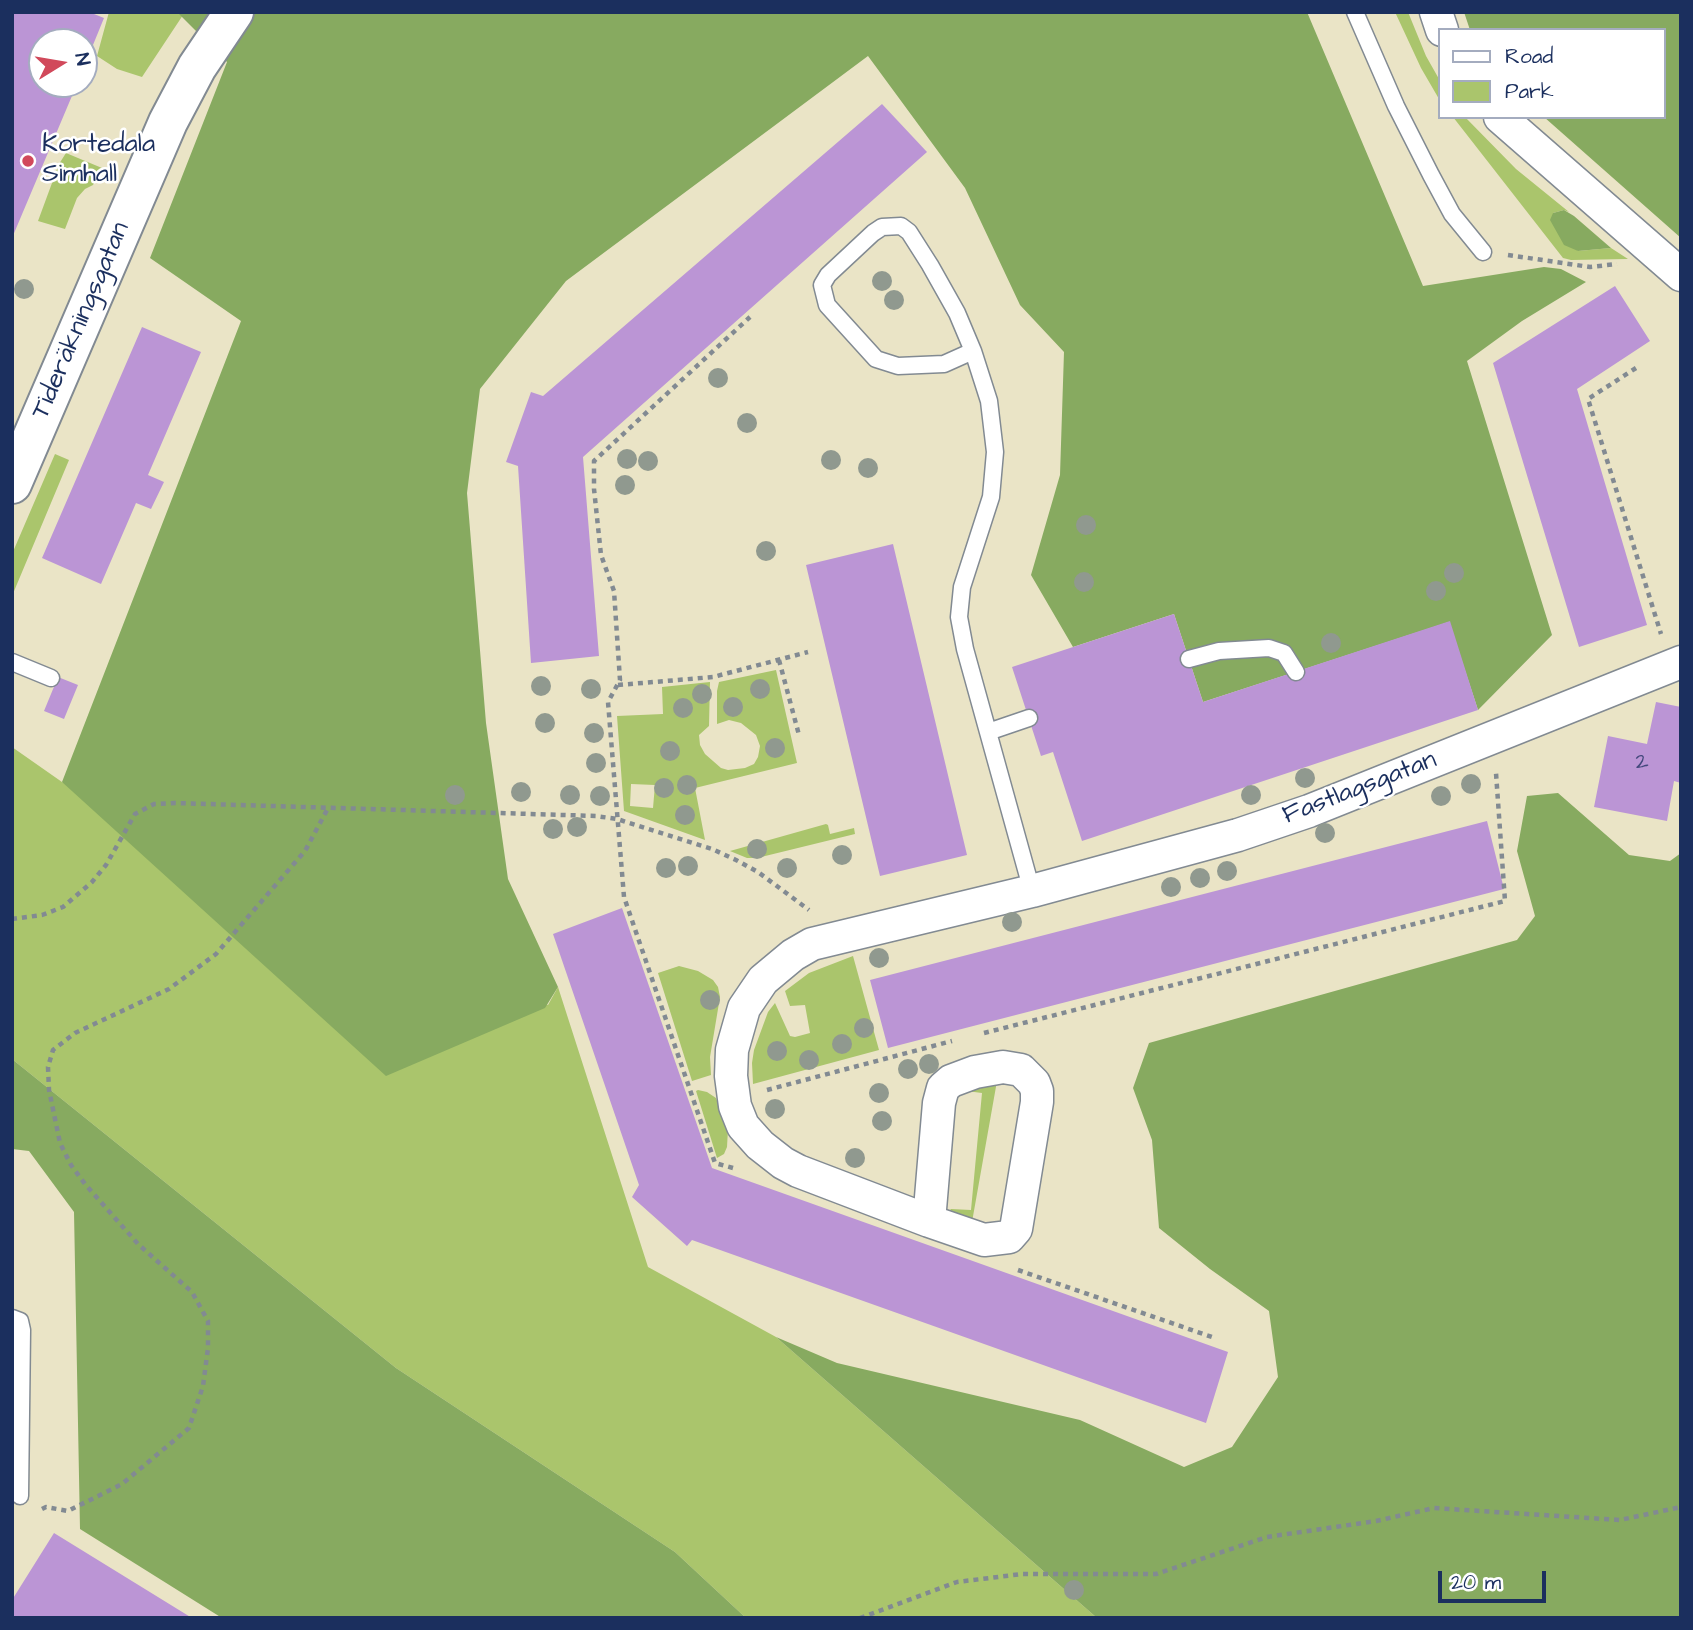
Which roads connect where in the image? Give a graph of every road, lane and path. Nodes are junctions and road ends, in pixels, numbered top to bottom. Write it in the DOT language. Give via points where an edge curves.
graph roads {
  1 [pos="234,12"];
  2 [pos="1354,12"];
  3 [pos="1502,119"];
  4 [pos="1483,252"];
  5 [pos="1672,267"];
  6 [pos="750,317"];
  7 [pos="973,351"];
  8 [pos="1636,368"];
  9 [pos="12,484"];
  10 [pos="1672,651"];
  11 [pos="808,652"];
  12 [pos="1189,659"];
  13 [pos="779,660"];
  14 [pos="12,662"];
  15 [pos="1296,672"];
  16 [pos="51,678"];
  17 [pos="618,685"];
  18 [pos="1029,718"];
  19 [pos="988,732"];
  20 [pos="799,735"];
  21 [pos="1492,737"];
  22 [pos="327,810"];
  23 [pos="617,819"];
  24 [pos="1032,891"];
  25 [pos="12,919"];
  26 [pos="859,932"];
  27 [pos="973,1036"];
  28 [pos="960,1039"];
  29 [pos="690,1089"];
  30 [pos="734,1100"];
  31 [pos="929,1221"];
  32 [pos="12,1318"];
  33 [pos="20,1496"];
  34 [pos="46,1507"];
  35 [pos="1681,1507"];
  36 [pos="860,1618"];
  1 -- 9 [label="street, Tideräkningsgatan" via="168,122"];
  2 -- 4 [label="lane" via="1431,175 1452,214"];
  3 -- 5 [label="street"];
  4 -- 5 [label="path" via="1590,267"];
  6 -- 17 [label="path" via="594,461 601,555 614,591"];
  7 -- 7 [label="lane" via="944,364 898,366 876,359 827,304 822,285 873,233 901,226 930,265"];
  7 -- 19 [label="lane" via="989,401 995,452 991,497 962,587 960,617"];
  8 -- 10 [label="path" via="1588,399"];
  10 -- 21 [label="street, Fastlagsgatan"];
  11 -- 13 [label="path"];
  12 -- 15 [label="lane" via="1220,651 1269,648 1283,653"];
  13 -- 17 [label="path" via="713,677"];
  13 -- 20 [label="path"];
  14 -- 16 [label="lane"];
  17 -- 23 [label="path" via="608,702"];
  18 -- 19 [label="lane"];
  19 -- 24 [label="lane"];
  21 -- 24 [label="street, Fastlagsgatan" via="1238,835"];
  21 -- 27 [label="path" via="1505,901"];
  22 -- 23 [label="path"];
  22 -- 25 [label="path" via="154,804 135,814 92,882 63,906 42,915"];
  22 -- 34 [label="path" via="305,851 216,954 169,989 75,1033 53,1050 49,1090 60,1143 71,1165 138,1244 192,1292 208,1321 208,1348 203,1386 189,1428 122,1484 68,1511"];
  23 -- 26 [label="path" via="724,855 758,872 813,913"];
  23 -- 29 [label="path" via="624,897"];
  24 -- 26 [label="street, Fastlagsgatan"];
  26 -- 30 [label="street, Fastlagsgatan" via="812,944 755,990 737,1026 732,1050"];
  28 -- 30 [label="path"];
  30 -- 31 [label="street, Fastlagsgatan" via="743,1126 783,1163"];
  31 -- 31 [label="street, Fastlagsgatan" via="943,1088 975,1072 1021,1070 1031,1078 1037,1096 1014,1232 1002,1239 984,1240"];
  32 -- 33 [label="lane" via="20,1321 22,1330"];
  35 -- 36 [label="path" via="1620,1520 1434,1507 1376,1521 1267,1537 1156,1574 1022,1574 957,1582"];
}
